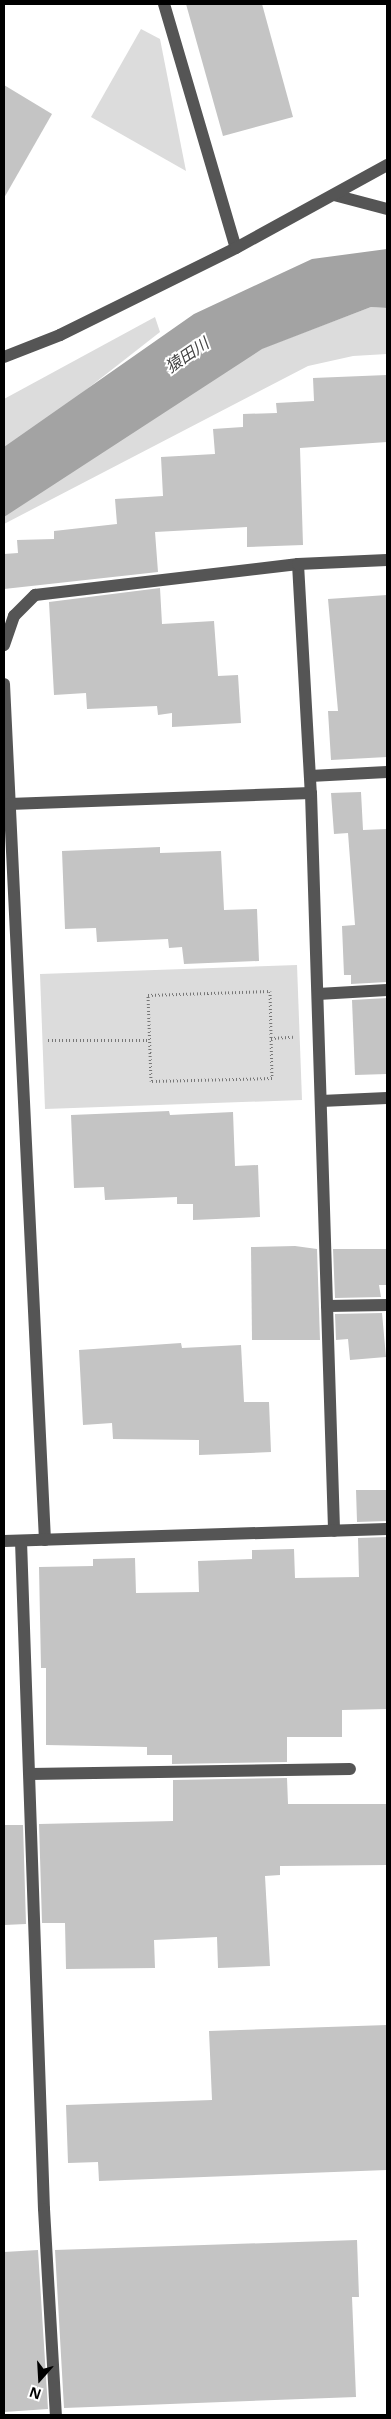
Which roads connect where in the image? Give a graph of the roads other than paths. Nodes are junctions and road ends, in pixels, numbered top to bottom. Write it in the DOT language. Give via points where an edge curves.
graph roads {
  1 [pos="164,4"];
  2 [pos="387,165"];
  3 [pos="334,195"];
  4 [pos="387,209"];
  5 [pos="236,248"];
  6 [pos="4,357"];
  7 [pos="387,560"];
  8 [pos="298,564"];
  9 [pos="4,645"];
  10 [pos="4,684"];
  11 [pos="387,772"];
  12 [pos="310,776"];
  13 [pos="311,793"];
  14 [pos="9,804"];
  15 [pos="387,990"];
  16 [pos="318,994"];
  17 [pos="387,1098"];
  18 [pos="321,1101"];
  19 [pos="327,1306"];
  20 [pos="387,1306"];
  21 [pos="387,1529"];
  22 [pos="334,1531"];
  23 [pos="45,1540"];
  24 [pos="4,1541"];
  25 [pos="21,1541"];
  26 [pos="350,1769"];
  27 [pos="30,1774"];
  28 [pos="56,2415"];
  1 -- 5 [label="street"];
  2 -- 3 [label="street"];
  3 -- 4 [label="street"];
  3 -- 5 [label="street"];
  5 -- 6 [label="street" via="60,335"];
  7 -- 8 [label="street"];
  8 -- 9 [label="street" via="35,595 14,616"];
  8 -- 12 [label="street"];
  10 -- 14 [label="street"];
  11 -- 12 [label="street"];
  12 -- 13 [label="street"];
  13 -- 14 [label="street"];
  13 -- 16 [label="street"];
  14 -- 23 [label="street"];
  15 -- 16 [label="street"];
  16 -- 18 [label="street"];
  17 -- 18 [label="street"];
  18 -- 19 [label="street"];
  19 -- 20 [label="street"];
  19 -- 22 [label="street"];
  21 -- 22 [label="street"];
  22 -- 23 [label="street"];
  23 -- 25 [label="street"];
  24 -- 25 [label="street"];
  25 -- 27 [label="street"];
  26 -- 27 [label="street"];
  27 -- 28 [label="street" via="44,2209"];
}
